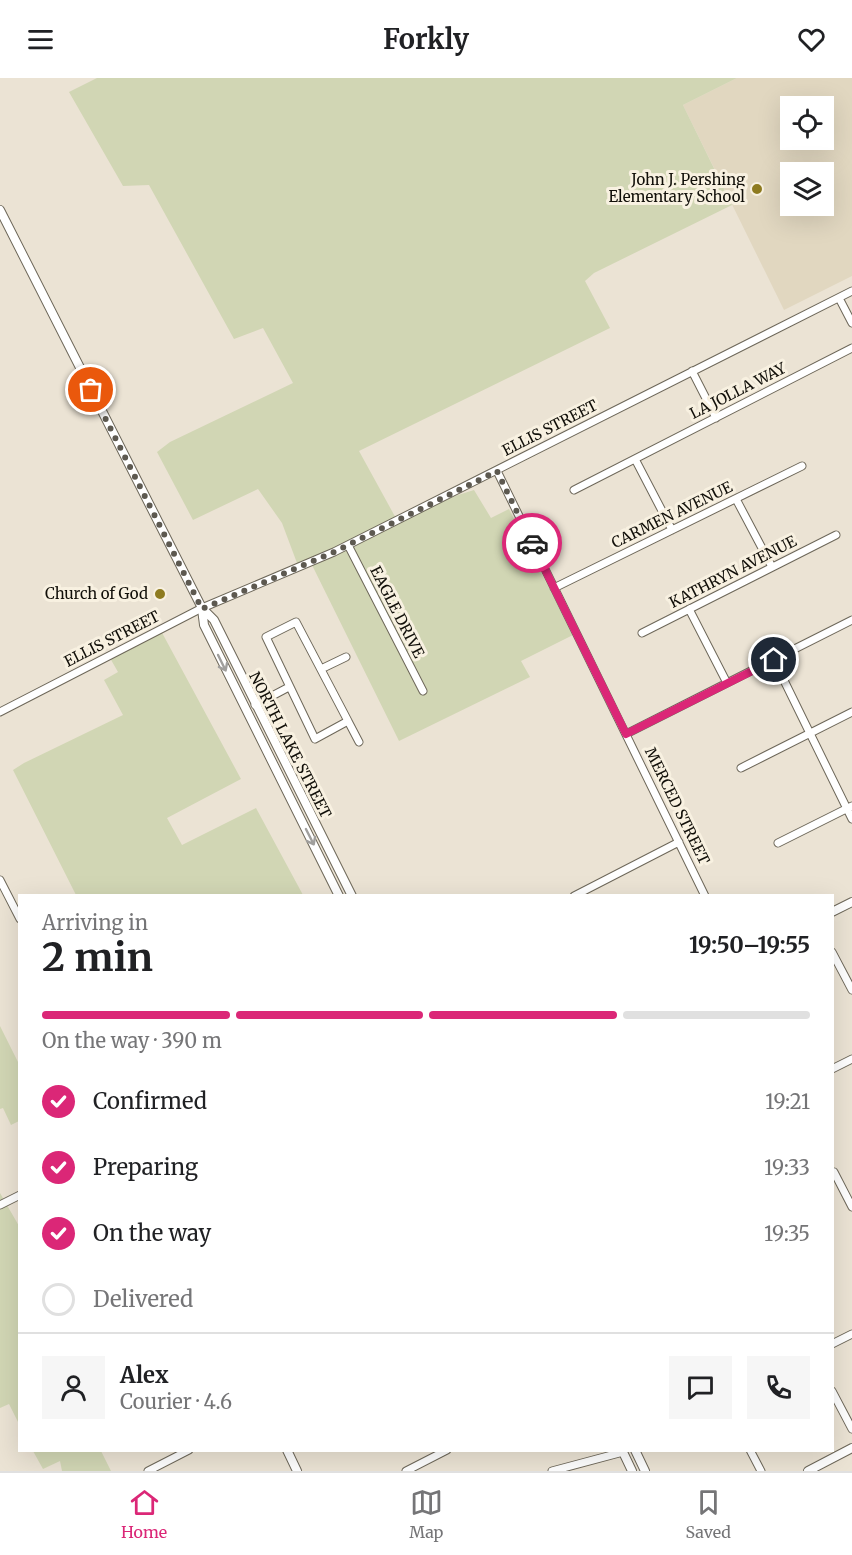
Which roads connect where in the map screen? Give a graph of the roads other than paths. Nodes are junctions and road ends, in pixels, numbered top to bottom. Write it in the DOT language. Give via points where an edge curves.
graph roads {
  1 [pos="0,210"];
  2 [pos="852,291"];
  3 [pos="839,298"];
  4 [pos="852,323"];
  5 [pos="852,348"];
  6 [pos="692,371"];
  7 [pos="716,418"];
  8 [pos="635,459"];
  9 [pos="802,466"];
  10 [pos="497,471"];
  11 [pos="574,490"];
  12 [pos="736,499"];
  13 [pos="672,530"];
  14 [pos="836,535"];
  15 [pos="348,545"];
  16 [pos="772,567"];
  17 [pos="554,588"];
  18 [pos="202,609"];
  19 [pos="689,609"];
  20 [pos="852,621"];
  21 [pos="642,633"];
  22 [pos="346,657"];
  23 [pos="774,660"];
  24 [pos="321,669"];
  25 [pos="727,683"];
  26 [pos="289,687"];
  27 [pos="423,691"];
  28 [pos="255,705"];
  29 [pos="245,710"];
  30 [pos="0,712"];
  31 [pos="852,712"];
  32 [pos="348,721"];
  33 [pos="810,733"];
  34 [pos="626,734"];
  35 [pos="359,742"];
  36 [pos="741,768"];
  37 [pos="850,808"];
  38 [pos="852,819"];
  39 [pos="679,842"];
  40 [pos="778,843"];
  41 [pos="0,880"];
  42 [pos="338,894"];
  43 [pos="349,894"];
  44 [pos="578,894"];
  45 [pos="704,894"];
  46 [pos="852,902"];
  47 [pos="834,911"];
  48 [pos="18,915"];
  49 [pos="834,956"];
  50 [pos="852,990"];
  51 [pos="852,1059"];
  52 [pos="834,1068"];
  53 [pos="834,1172"];
  54 [pos="18,1196"];
  55 [pos="0,1205"];
  56 [pos="852,1207"];
  57 [pos="852,1334"];
  58 [pos="834,1343"];
  59 [pos="834,1395"];
  60 [pos="852,1429"];
  61 [pos="852,1448"];
  62 [pos="185,1452"];
  63 [pos="288,1452"];
  64 [pos="443,1452"];
  65 [pos="618,1452"];
  66 [pos="622,1452"];
  67 [pos="636,1452"];
  68 [pos="751,1452"];
  69 [pos="148,1471"];
  70 [pos="297,1471"];
  71 [pos="406,1471"];
  72 [pos="552,1471"];
  73 [pos="632,1471"];
  74 [pos="645,1471"];
  75 [pos="760,1471"];
  76 [pos="808,1471"];
  1 -- 18 [label="street, NORTH LAKE STREET"];
  2 -- 3 [label="street, ELLIS STREET"];
  3 -- 4 [label="street"];
  3 -- 6 [label="street, ELLIS STREET"];
  5 -- 7 [label="street, LA JOLLA WAY"];
  6 -- 7 [label="street"];
  6 -- 10 [label="street, ELLIS STREET"];
  7 -- 8 [label="street, LA JOLLA WAY"];
  8 -- 11 [label="street, LA JOLLA WAY"];
  8 -- 13 [label="street"];
  9 -- 12 [label="street, CARMEN AVENUE"];
  10 -- 15 [label="street, ELLIS STREET"];
  10 -- 17 [label="street, MERCED STREET"];
  12 -- 13 [label="street, CARMEN AVENUE"];
  12 -- 16 [label="street"];
  13 -- 17 [label="street, CARMEN AVENUE"];
  14 -- 16 [label="street, KATHRYN AVENUE"];
  15 -- 18 [label="street, ELLIS STREET"];
  15 -- 27 [label="street, EAGLE DRIVE"];
  16 -- 19 [label="street, KATHRYN AVENUE"];
  17 -- 34 [label="street, MERCED STREET"];
  18 -- 28 [label="street, NORTH LAKE STREET" via="214,620"];
  18 -- 29 [label="street, NORTH LAKE STREET, one-way" via="204,625"];
  18 -- 30 [label="street, ELLIS STREET"];
  19 -- 21 [label="street, KATHRYN AVENUE"];
  19 -- 25 [label="street"];
  20 -- 23 [label="street"];
  22 -- 24 [label="street"];
  23 -- 25 [label="street"];
  23 -- 33 [label="street"];
  24 -- 26 [label="street" via="296,622 266,637"];
  24 -- 32 [label="street"];
  25 -- 34 [label="street"];
  26 -- 28 [label="street"];
  26 -- 32 [label="street" via="315,739"];
  28 -- 29 [label="street"];
  28 -- 43 [label="street, NORTH LAKE STREET"];
  29 -- 42 [label="street, NORTH LAKE STREET, one-way"];
  31 -- 33 [label="street"];
  32 -- 35 [label="street"];
  33 -- 36 [label="street"];
  33 -- 37 [label="street"];
  34 -- 39 [label="street, MERCED STREET"];
  37 -- 38 [label="street"];
  37 -- 40 [label="street"];
  39 -- 44 [label="street"];
  39 -- 45 [label="street, MERCED STREET"];
  41 -- 48 [label="street"];
  46 -- 47 [label="street"];
  49 -- 50 [label="street"];
  51 -- 52 [label="street"];
  53 -- 56 [label="street"];
  54 -- 55 [label="street"];
  57 -- 58 [label="street"];
  59 -- 60 [label="street"];
  61 -- 76 [label="street"];
  62 -- 69 [label="street"];
  63 -- 70 [label="street"];
  64 -- 71 [label="street"];
  65 -- 72 [label="street"];
  66 -- 73 [label="street"];
  67 -- 74 [label="street"];
  68 -- 75 [label="street"];
}
